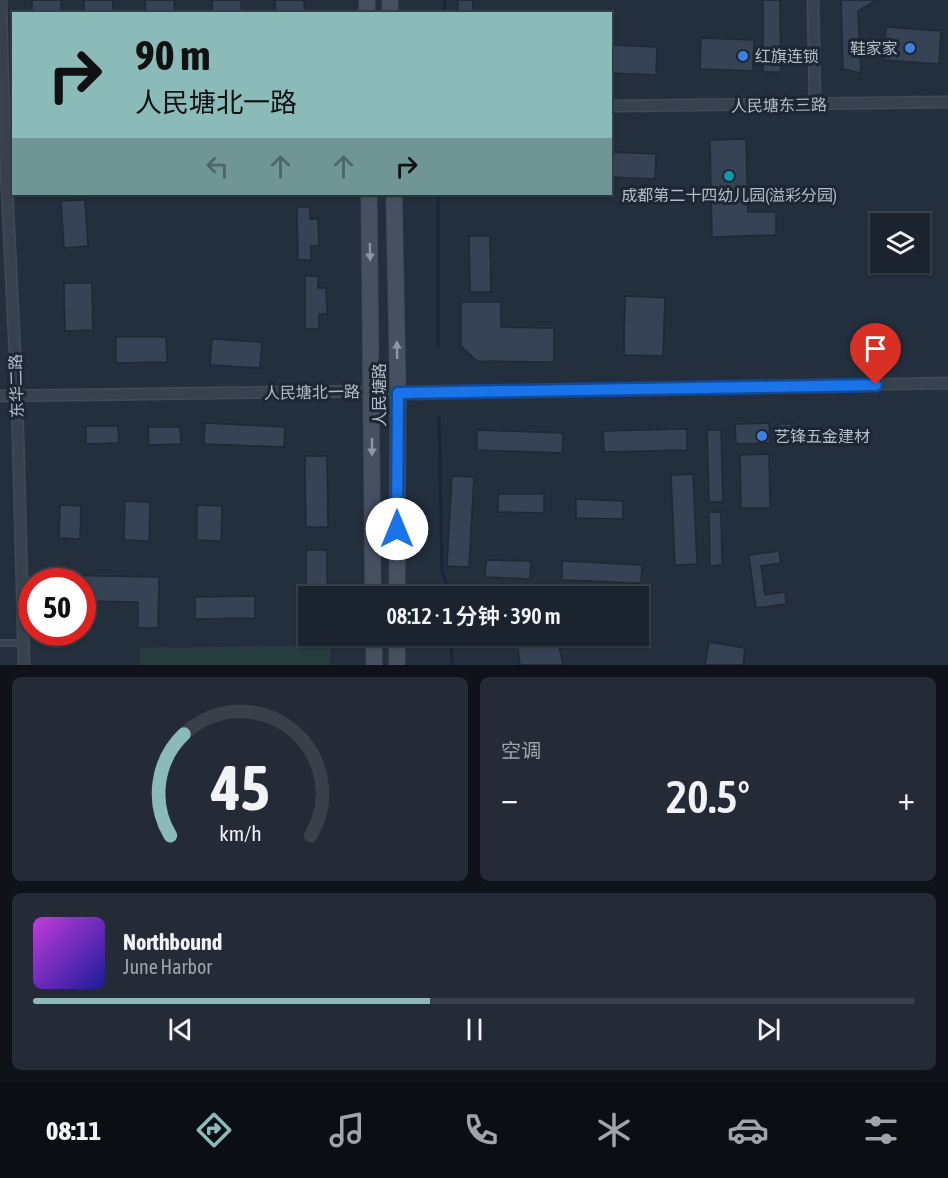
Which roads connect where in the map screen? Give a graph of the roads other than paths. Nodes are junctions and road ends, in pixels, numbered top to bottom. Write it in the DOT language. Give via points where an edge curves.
graph roads {
  1 [pos="1,0"];
  2 [pos="813,0"];
  3 [pos="948,102"];
  4 [pos="815,105"];
  5 [pos="612,106"];
  6 [pos="6,126"];
  7 [pos="369,195"];
  8 [pos="394,195"];
  9 [pos="948,383"];
  10 [pos="372,391"];
  11 [pos="398,393"];
  12 [pos="0,396"];
  13 [pos="17,396"];
  14 [pos="21,568"];
  15 [pos="373,586"];
  16 [pos="397,586"];
  17 [pos="0,643"];
  18 [pos="18,643"];
  19 [pos="23,646"];
  20 [pos="374,646"];
  21 [pos="397,646"];
  22 [pos="24,665"];
  23 [pos="374,665"];
  24 [pos="397,665"];
  1 -- 6 [label="street, 东华二路"];
  2 -- 4 [label="street"];
  3 -- 4 [label="street, 人民塘东三路"];
  4 -- 5 [label="street, 人民塘东三路"];
  6 -- 13 [label="street, 东华二路"];
  7 -- 10 [label="main road, 人民塘路, one-way"];
  11 -- 8 [label="main road, 人民塘路, one-way"];
  9 -- 11 [label="street, 人民塘北一路"];
  10 -- 11 [label="street, 人民塘北一路"];
  10 -- 13 [label="street, 人民塘北一路"];
  10 -- 15 [label="main road, 人民塘路, one-way"];
  11 -- 16 [label="main road, 人民塘路"];
  12 -- 13 [label="street, 人民塘北一路"];
  13 -- 14 [label="street, 东华二路"];
  17 -- 18 [label="lane"];
  19 -- 22 [label="street, 东华二路"];
  20 -- 23 [label="main road"];
  21 -- 24 [label="main road"];
}
